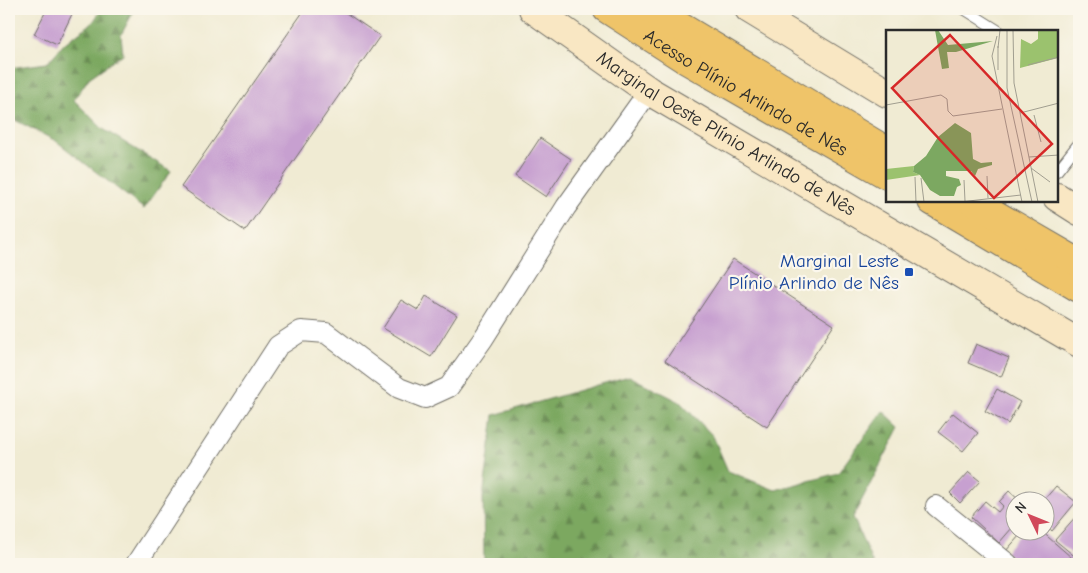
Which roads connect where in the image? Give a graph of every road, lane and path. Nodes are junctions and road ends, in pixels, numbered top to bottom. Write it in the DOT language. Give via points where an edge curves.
graph roads {
  1 [pos="533,9"];
  2 [pos="607,9"];
  3 [pos="651,9"];
  4 [pos="964,9"];
  5 [pos="761,12"];
  6 [pos="997,30"];
  7 [pos="649,91"];
  8 [pos="886,92"];
  9 [pos="1079,144"];
  10 [pos="886,150"];
  11 [pos="1058,170"];
  12 [pos="886,174"];
  13 [pos="1058,198"];
  14 [pos="934,202"];
  15 [pos="974,202"];
  16 [pos="1079,211"];
  17 [pos="1079,262"];
  18 [pos="1079,288"];
  19 [pos="1079,343"];
  20 [pos="936,506"];
  21 [pos="136,564"];
  22 [pos="1008,564"];
  1 -- 7 [label="main road, Marginal Oeste Plínio Arlindo de Nês"];
  2 -- 12 [label="highway, Acesso Plínio Arlindo de Nês" via="682,58"];
  3 -- 10 [label="highway, Acesso Plínio Arlindo de Nês"];
  4 -- 6 [label="lane"];
  5 -- 8 [label="main road"];
  7 -- 19 [label="main road, Marginal Oeste Plínio Arlindo de Nês"];
  7 -- 21 [label="street" via="566,207 449,387 424,398 399,388 326,333 301,331 278,346"];
  9 -- 11 [label="lane"];
  13 -- 16 [label="main road"];
  14 -- 18 [label="highway"];
  15 -- 17 [label="highway"];
  20 -- 22 [label="street"];
}
